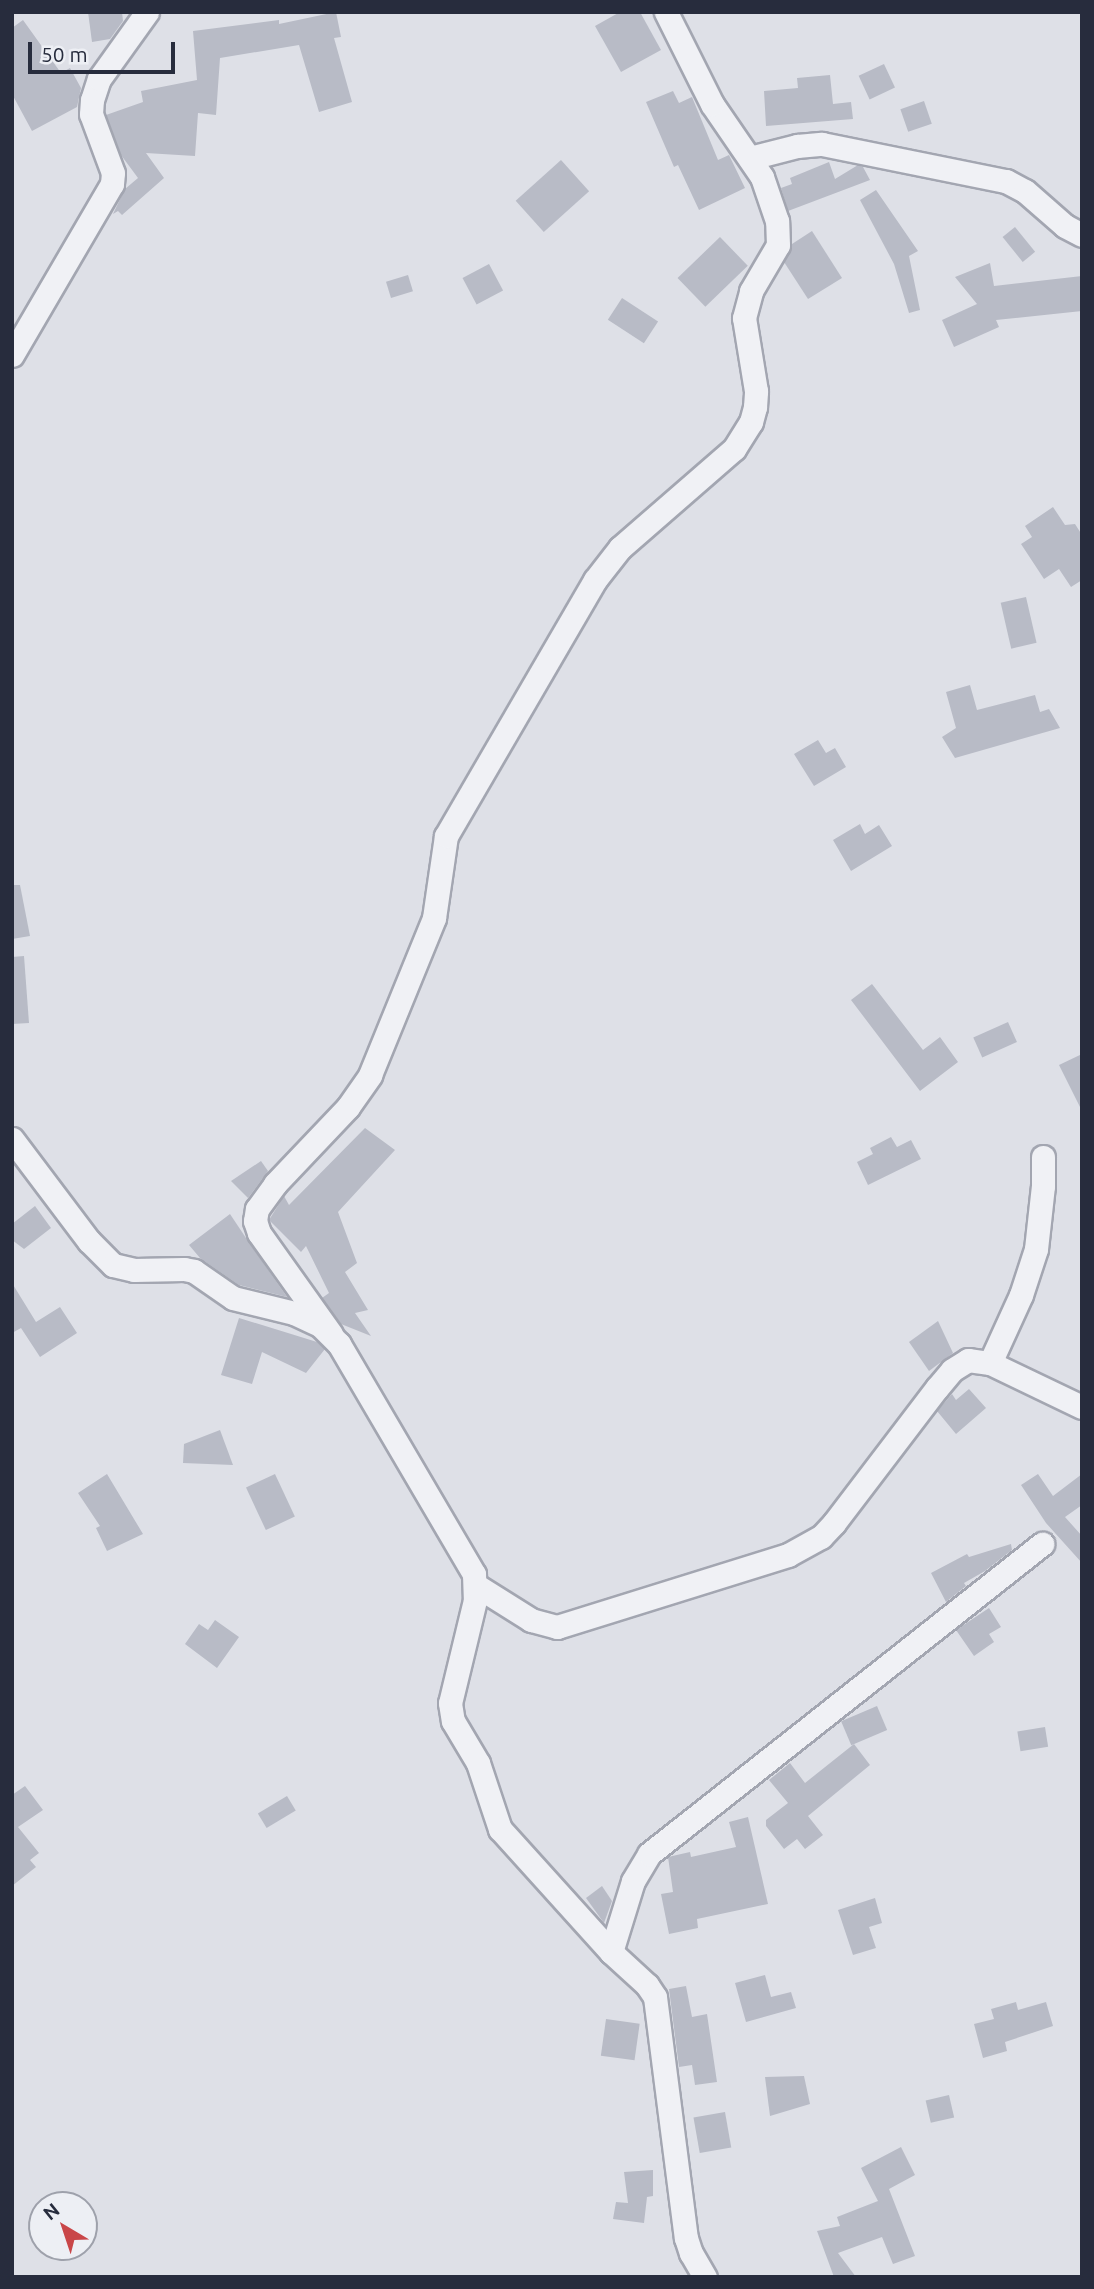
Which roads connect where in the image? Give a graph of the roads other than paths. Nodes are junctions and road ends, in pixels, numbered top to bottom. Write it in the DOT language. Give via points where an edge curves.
graph roads {
  1 [pos="147,12"];
  2 [pos="666,12"];
  3 [pos="750,158"];
  4 [pos="1082,235"];
  5 [pos="12,355"];
  6 [pos="12,1139"];
  7 [pos="1043,1157"];
  8 [pos="331,1334"];
  9 [pos="990,1363"];
  10 [pos="1082,1407"];
  11 [pos="1042,1544"];
  12 [pos="477,1586"];
  13 [pos="611,1952"];
  14 [pos="705,2277"];
  1 -- 5 [label="street" via="99,79 92,100 91,114 113,173 112,184"];
  2 -- 3 [label="street" via="712,104"];
  3 -- 4 [label="street" via="822,144 1006,181"];
  3 -- 8 [label="street" via="766,188 779,232 772,259 745,307 756,391 751,422 721,463 621,548 594,580 446,836 434,918 370,1075 348,1107 257,1209 259,1233"];
  6 -- 8 [label="street" via="89,1241 113,1265 194,1272 233,1298 293,1313"];
  7 -- 9 [label="street" via="1035,1249 1021,1295"];
  8 -- 12 [label="street" via="467,1559"];
  9 -- 10 [label="street"];
  9 -- 12 [label="street" via="968,1360 952,1370 834,1523 788,1555 557,1627 531,1620"];
  11 -- 13 [label="street" via="649,1854 633,1881"];
  12 -- 13 [label="street" via="453,1684 453,1721 478,1763 500,1829"];
  13 -- 14 [label="street" via="655,1997 686,2238"];
}
